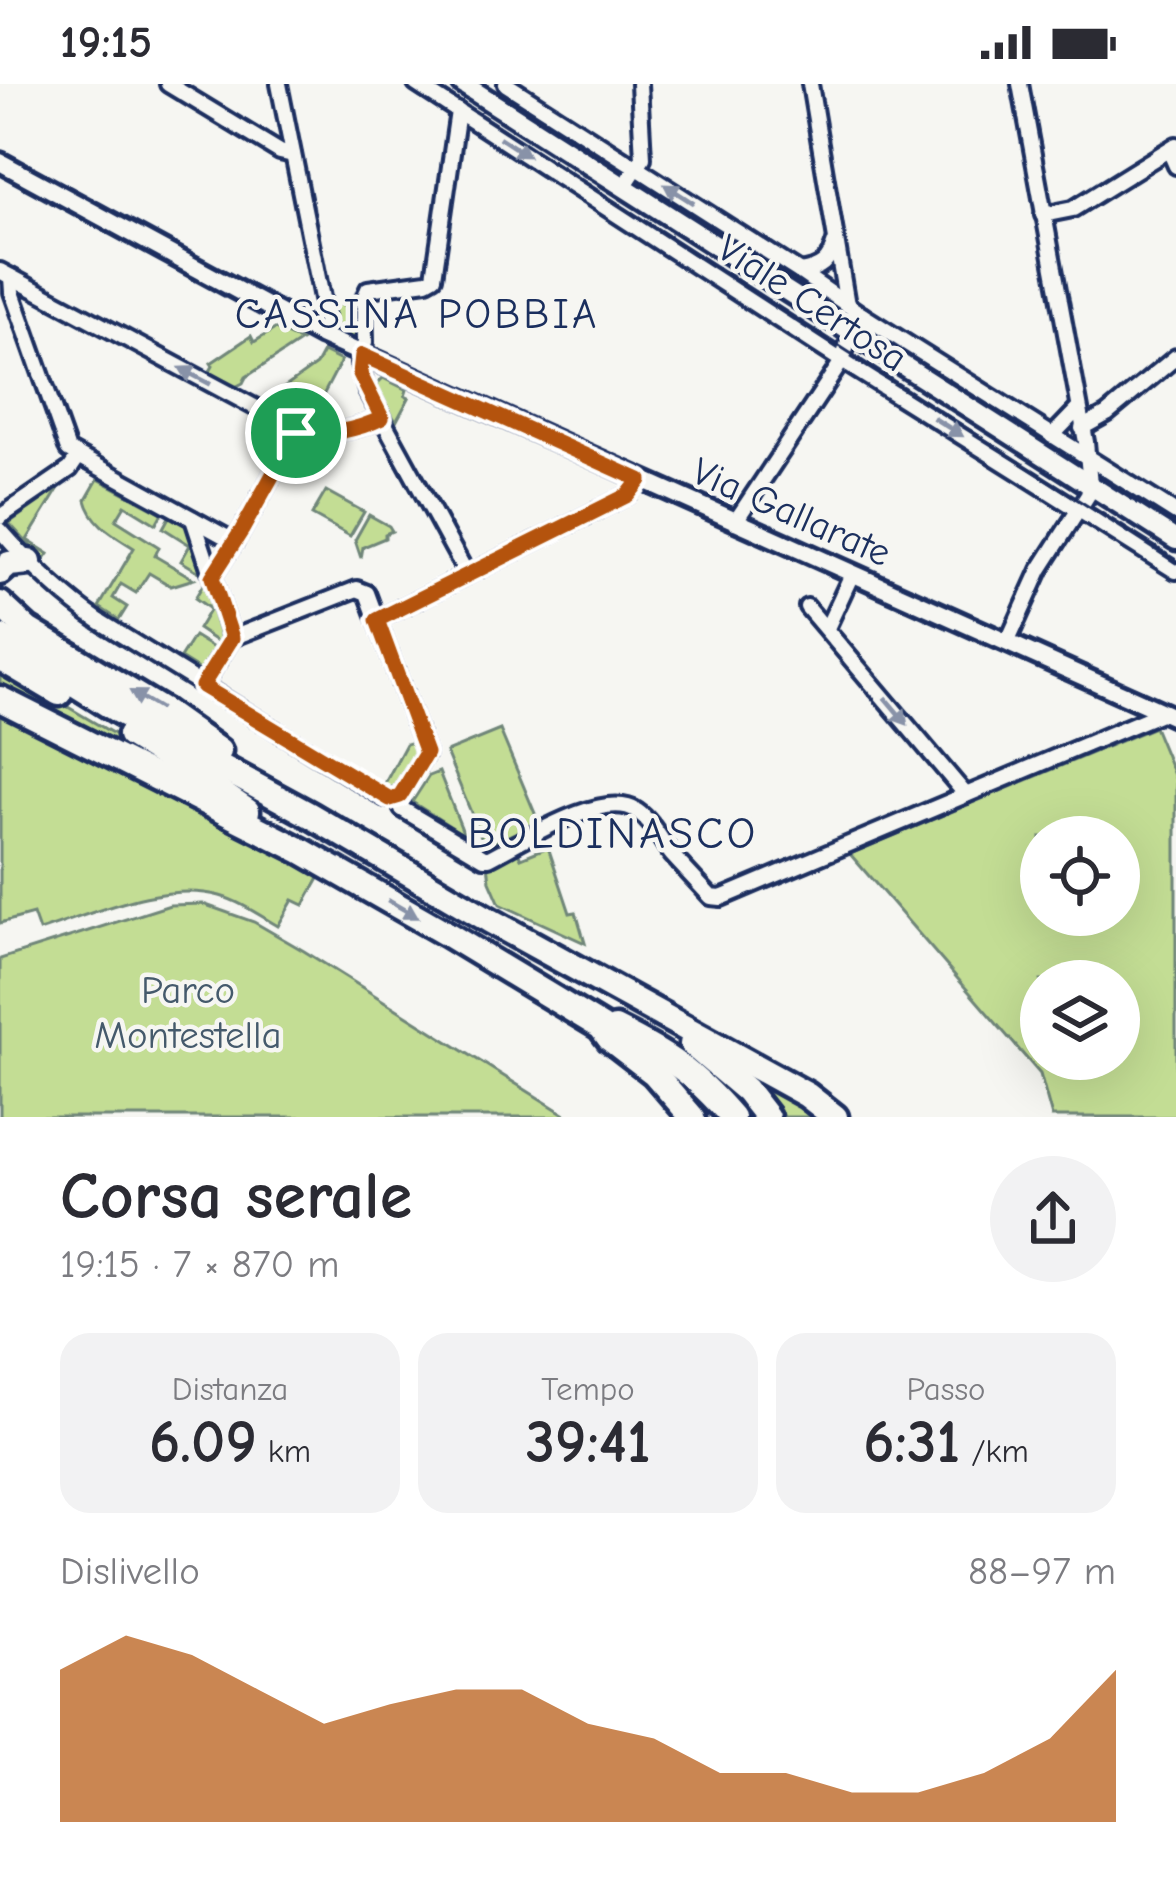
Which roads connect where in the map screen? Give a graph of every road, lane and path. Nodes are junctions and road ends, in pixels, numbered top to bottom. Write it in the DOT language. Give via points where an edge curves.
graph roads {
  1 [pos="168,84"];
  2 [pos="279,84"];
  3 [pos="416,84"];
  4 [pos="463,84"];
  5 [pos="506,84"];
  6 [pos="639,84"];
  7 [pos="810,84"];
  8 [pos="1020,84"];
  9 [pos="458,111"];
  10 [pos="1172,147"];
  11 [pos="292,154"];
  12 [pos="0,162"];
  13 [pos="1176,166"];
  14 [pos="638,169"];
  15 [pos="624,187"];
  16 [pos="1043,215"];
  17 [pos="835,242"];
  18 [pos="800,272"];
  19 [pos="6,274"];
  20 [pos="847,305"];
  21 [pos="862,315"];
  22 [pos="851,333"];
  23 [pos="322,336"];
  24 [pos="362,355"];
  25 [pos="1176,357"];
  26 [pos="842,361"];
  27 [pos="1078,410"];
  28 [pos="382,418"];
  29 [pos="296,433"];
  30 [pos="1052,436"];
  31 [pos="1085,442"];
  32 [pos="78,457"];
  33 [pos="640,480"];
  34 [pos="1090,485"];
  35 [pos="1079,509"];
  36 [pos="1176,513"];
  37 [pos="0,517"];
  38 [pos="193,519"];
  39 [pos="735,522"];
  40 [pos="0,530"];
  41 [pos="1176,540"];
  42 [pos="235,542"];
  43 [pos="29,562"];
  44 [pos="1176,571"];
  45 [pos="0,572"];
  46 [pos="852,574"];
  47 [pos="212,577"];
  48 [pos="462,577"];
  49 [pos="0,604"];
  50 [pos="807,607"];
  51 [pos="377,620"];
  52 [pos="826,628"];
  53 [pos="232,638"];
  54 [pos="1007,643"];
  55 [pos="7,652"];
  56 [pos="202,686"];
  57 [pos="0,699"];
  58 [pos="1169,715"];
  59 [pos="966,795"];
  60 [pos="400,796"];
  61 [pos="310,815"];
  62 [pos="302,851"];
  63 [pos="602,982"];
  64 [pos="601,1027"];
  65 [pos="692,1117"];
  66 [pos="732,1117"];
  67 [pos="767,1117"];
  68 [pos="835,1117"];
  1 -- 11 [label="street"];
  2 -- 11 [label="street"];
  3 -- 9 [label="street, Viale Certosa"];
  4 -- 15 [label="main road, Viale Certosa"];
  5 -- 14 [label="street, Viale Certosa"];
  6 -- 14 [label="street"];
  7 -- 17 [label="street"];
  8 -- 16 [label="street"];
  9 -- 24 [label="street" via="434,277 368,289"];
  9 -- 26 [label="street, Viale Certosa, one-way"];
  10 -- 13 [label="street"];
  10 -- 16 [label="street" via="1073,209"];
  11 -- 23 [label="street" via="326,318"];
  12 -- 23 [label="street, Via Gallarate"];
  14 -- 15 [label="street"];
  18 -- 14 [label="street, Viale Certosa, one-way"];
  15 -- 22 [label="main road, Viale Certosa"];
  16 -- 27 [label="street"];
  17 -- 18 [label="street" via="824,265"];
  17 -- 20 [label="street"];
  18 -- 20 [label="street, Viale Certosa"];
  29 -- 19 [label="street, one-way"];
  19 -- 32 [label="street" via="63,442"];
  20 -- 21 [label="street, Viale Certosa"];
  21 -- 22 [label="street"];
  21 -- 30 [label="street, Viale Certosa"];
  22 -- 26 [label="street"];
  22 -- 34 [label="main road, Viale Certosa"];
  23 -- 24 [label="street, Via Gallarate"];
  24 -- 28 [label="street" via="360,374"];
  24 -- 33 [label="street, Via Gallarate"];
  25 -- 31 [label="street"];
  26 -- 35 [label="street, Viale Certosa, one-way"];
  26 -- 39 [label="street"];
  27 -- 30 [label="street"];
  27 -- 31 [label="street"];
  28 -- 29 [label="street"];
  28 -- 48 [label="street"];
  29 -- 42 [label="street"];
  30 -- 31 [label="street, Viale Certosa"];
  31 -- 34 [label="street"];
  31 -- 36 [label="street, Viale Certosa"];
  32 -- 37 [label="street"];
  32 -- 38 [label="street"];
  33 -- 39 [label="street, Via Gallarate"];
  33 -- 48 [label="street" via="628,495"];
  34 -- 35 [label="street"];
  34 -- 41 [label="main road, Viale Certosa"];
  35 -- 44 [label="street, Viale Certosa"];
  35 -- 54 [label="street"];
  38 -- 42 [label="street"];
  38 -- 47 [label="street"];
  39 -- 46 [label="street, Via Gallarate"];
  40 -- 43 [label="street"];
  42 -- 47 [label="street"];
  43 -- 45 [label="highway"];
  43 -- 56 [label="street" via="74,604"];
  46 -- 52 [label="street"];
  46 -- 54 [label="street, Via Gallarate"];
  47 -- 53 [label="street"];
  48 -- 51 [label="street"];
  61 -- 49 [label="highway, one-way"];
  50 -- 52 [label="street"];
  51 -- 53 [label="street" via="367,592 357,589"];
  51 -- 60 [label="street" via="426,753"];
  52 -- 59 [label="street, one-way"];
  53 -- 56 [label="street"];
  54 -- 58 [label="street, Via Gallarate"];
  55 -- 61 [label="highway"];
  55 -- 62 [label="highway"];
  56 -- 60 [label="street" via="385,798"];
  57 -- 62 [label="highway"];
  58 -- 59 [label="street"];
  59 -- 60 [label="street" via="721,898 711,897 635,809 590,809 489,858 402,809"];
  61 -- 63 [label="highway"];
  62 -- 64 [label="highway, one-way"];
  63 -- 67 [label="highway" via="716,1063"];
  63 -- 68 [label="highway"];
  64 -- 65 [label="highway"];
  64 -- 66 [label="highway" via="689,1072"];
}
